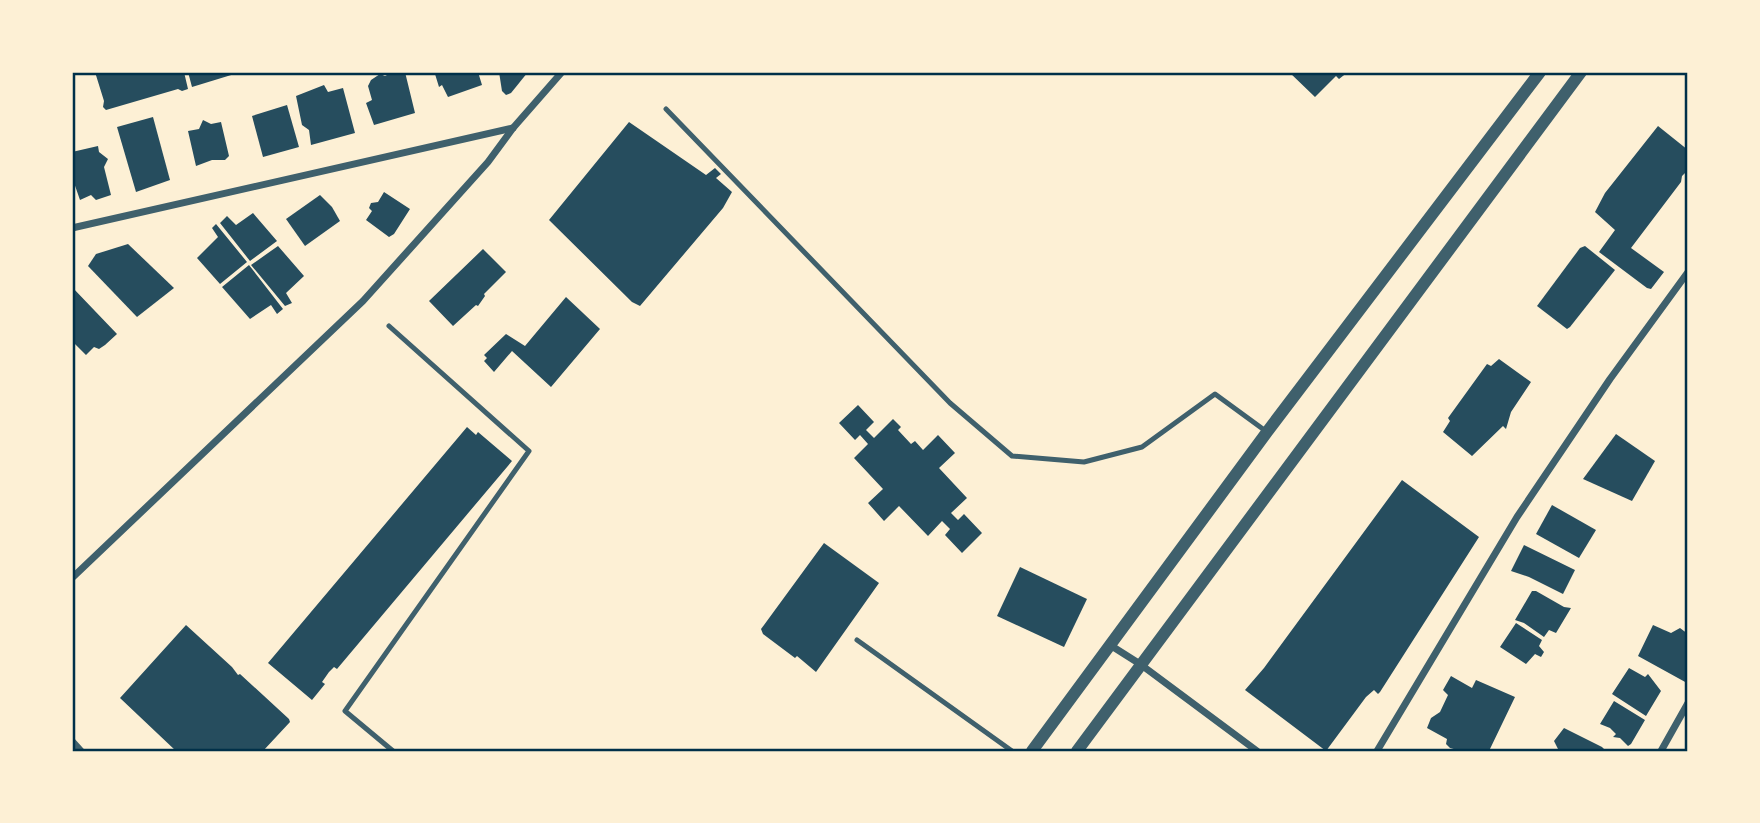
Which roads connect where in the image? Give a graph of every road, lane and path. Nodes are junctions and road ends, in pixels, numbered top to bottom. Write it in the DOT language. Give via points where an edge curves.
graph roads {
  1 [pos="562,72"];
  2 [pos="1540,72"];
  3 [pos="1581,72"];
  4 [pos="666,109"];
  5 [pos="513,128"];
  6 [pos="72,228"];
  7 [pos="1688,272"];
  8 [pos="389,326"];
  9 [pos="1267,432"];
  10 [pos="72,578"];
  11 [pos="857,640"];
  12 [pos="1110,645"];
  13 [pos="1140,664"];
  14 [pos="1688,703"];
  15 [pos="72,741"];
  16 [pos="81,751"];
  17 [pos="393,751"];
  18 [pos="1012,751"];
  19 [pos="1032,751"];
  20 [pos="1077,751"];
  21 [pos="1257,751"];
  22 [pos="1377,751"];
  23 [pos="1661,751"];
  1 -- 5 [label="street"];
  2 -- 9 [label="street"];
  3 -- 13 [label="street"];
  4 -- 9 [label="lane" via="950,403 1012,456 1084,462 1142,447 1215,394"];
  5 -- 6 [label="street"];
  5 -- 10 [label="street" via="363,301"];
  7 -- 22 [label="street" via="1517,517"];
  8 -- 17 [label="lane" via="528,451 345,711"];
  9 -- 12 [label="street"];
  11 -- 18 [label="lane"];
  12 -- 13 [label="street"];
  12 -- 19 [label="street"];
  13 -- 20 [label="street"];
  13 -- 21 [label="street"];
  14 -- 23 [label="street"];
  15 -- 16 [label="street"];
}
